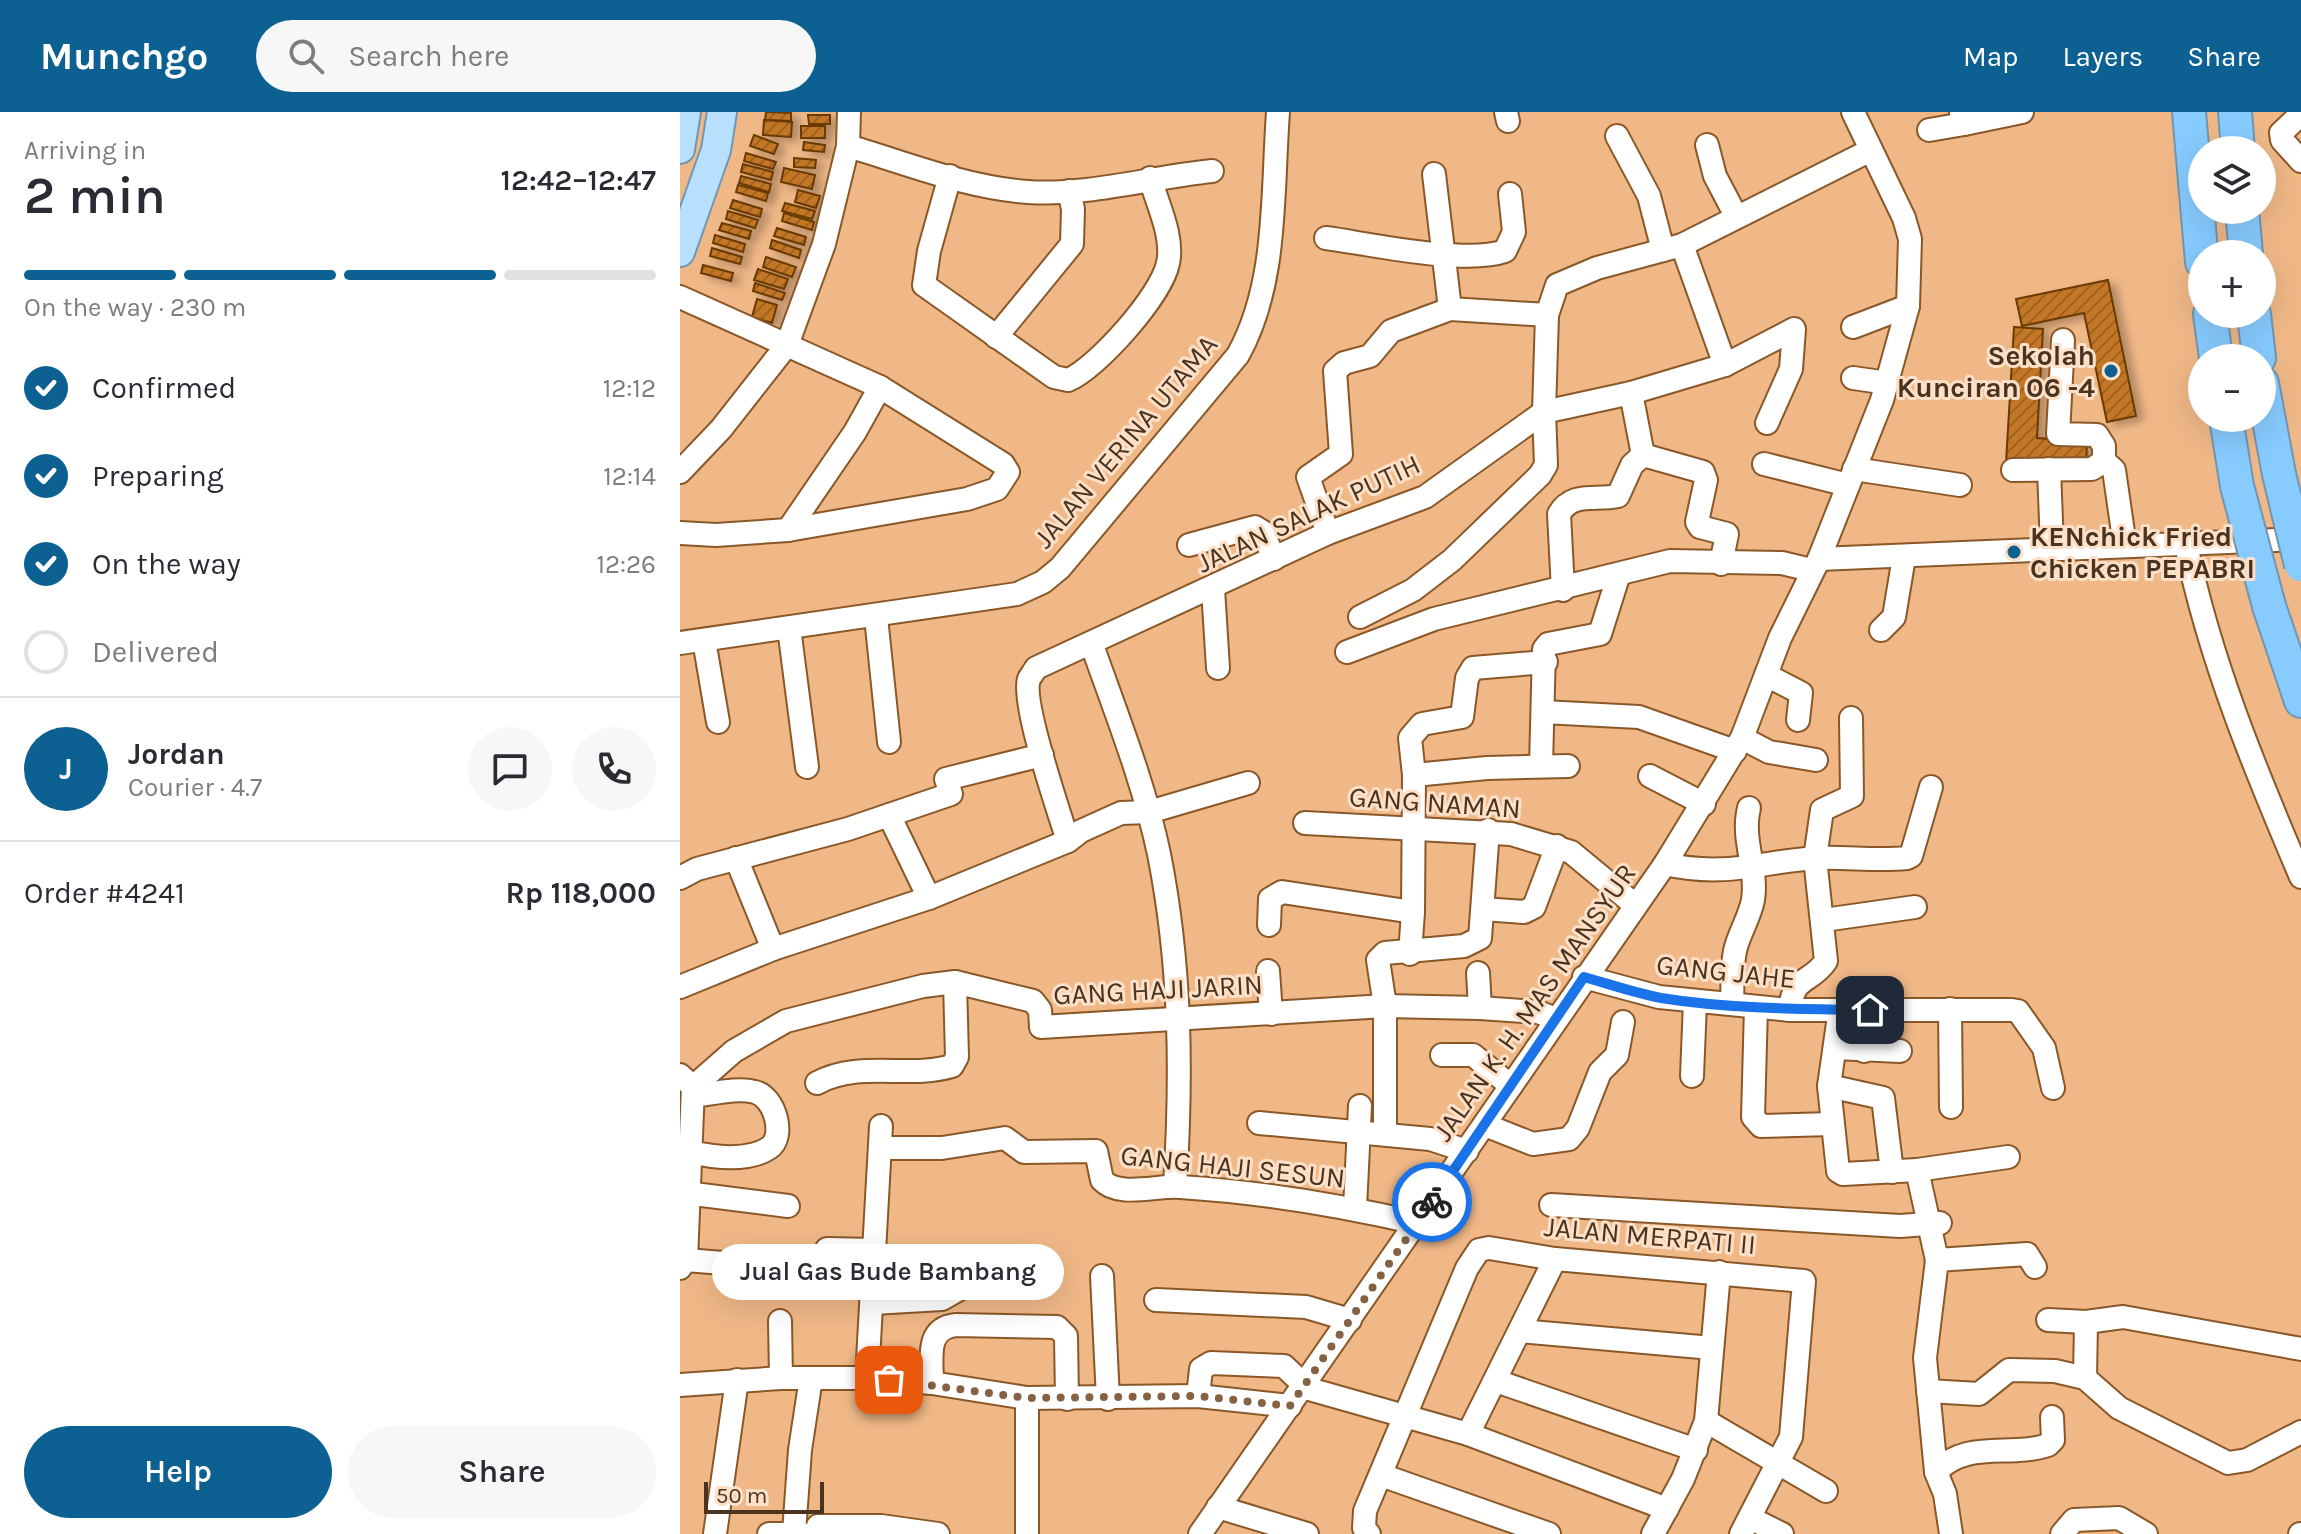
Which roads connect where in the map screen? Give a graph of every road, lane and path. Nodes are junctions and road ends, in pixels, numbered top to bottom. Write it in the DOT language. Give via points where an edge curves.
graph roads {
  1 [pos="686,112"];
  2 [pos="722,112"];
  3 [pos="849,112"];
  4 [pos="1278,112"];
  5 [pos="1853,112"];
  6 [pos="2022,112"];
  7 [pos="2189,112"];
  8 [pos="2235,112"];
  9 [pos="2301,114"];
  10 [pos="1962,118"];
  11 [pos="1929,130"];
  12 [pos="1617,136"];
  13 [pos="2237,136"];
  14 [pos="1707,145"];
  15 [pos="848,146"];
  16 [pos="680,149"];
  17 [pos="1871,150"];
  18 [pos="2301,161"];
  19 [pos="1212,171"];
  20 [pos="1434,174"];
  21 [pos="950,176"];
  22 [pos="1150,178"];
  23 [pos="1069,191"];
  24 [pos="1510,194"];
  25 [pos="1736,216"];
  26 [pos="1326,238"];
  27 [pos="2200,240"];
  28 [pos="1672,248"];
  29 [pos="680,252"];
  30 [pos="1445,254"];
  31 [pos="680,297"];
  32 [pos="1908,306"];
  33 [pos="1450,309"];
  34 [pos="1547,315"];
  35 [pos="1853,327"];
  36 [pos="996,337"];
  37 [pos="2063,340"];
  38 [pos="787,345"];
  39 [pos="1725,365"];
  40 [pos="1853,378"];
  41 [pos="1888,383"];
  42 [pos="880,387"];
  43 [pos="1631,393"];
  44 [pos="1544,412"];
  45 [pos="1767,423"];
  46 [pos="2228,432"];
  47 [pos="2272,432"];
  48 [pos="1643,455"];
  49 [pos="2104,461"];
  50 [pos="1764,464"];
  51 [pos="2049,469"];
  52 [pos="2013,470"];
  53 [pos="680,472"];
  54 [pos="1851,477"];
  55 [pos="1960,485"];
  56 [pos="788,530"];
  57 [pos="680,533"];
  58 [pos="1328,533"];
  59 [pos="2301,539"];
  60 [pos="1189,545"];
  61 [pos="2186,545"];
  62 [pos="2125,546"];
  63 [pos="2052,547"];
  64 [pos="1904,557"];
  65 [pos="1274,559"];
  66 [pos="1721,564"];
  67 [pos="1815,564"];
  68 [pos="2301,565"];
  69 [pos="1618,577"];
  70 [pos="1213,589"];
  71 [pos="1563,590"];
  72 [pos="876,617"];
  73 [pos="1360,617"];
  74 [pos="789,628"];
  75 [pos="1881,630"];
  76 [pos="704,640"];
  77 [pos="680,643"];
  78 [pos="1092,645"];
  79 [pos="1347,652"];
  80 [pos="1546,662"];
  81 [pos="1218,668"];
  82 [pos="1766,675"];
  83 [pos="2301,701"];
  84 [pos="1543,712"];
  85 [pos="1851,718"];
  86 [pos="1798,720"];
  87 [pos="718,722"];
  88 [pos="889,742"];
  89 [pos="1739,744"];
  90 [pos="1042,755"];
  91 [pos="1816,760"];
  92 [pos="1541,766"];
  93 [pos="1568,766"];
  94 [pos="807,767"];
  95 [pos="1414,775"];
  96 [pos="1650,776"];
  97 [pos="1248,783"];
  98 [pos="1931,787"];
  99 [pos="1704,804"];
  100 [pos="1749,808"];
  101 [pos="1149,812"];
  102 [pos="889,815"];
  103 [pos="1305,823"];
  104 [pos="1414,829"];
  105 [pos="1488,830"];
  106 [pos="1068,841"];
  107 [pos="1557,846"];
  108 [pos="736,858"];
  109 [pos="1815,858"];
  110 [pos="1665,864"];
  111 [pos="1753,869"];
  112 [pos="2301,877"];
  113 [pos="680,878"];
  114 [pos="929,898"];
  115 [pos="1635,905"];
  116 [pos="1915,907"];
  117 [pos="1483,909"];
  118 [pos="1413,912"];
  119 [pos="1824,920"];
  120 [pos="1269,925"];
  121 [pos="773,949"];
  122 [pos="1410,954"];
  123 [pos="1268,971"];
  124 [pos="1478,973"];
  125 [pos="1584,977"];
  126 [pos="955,982"];
  127 [pos="680,987"];
  128 [pos="1695,1002"];
  129 [pos="1732,1003"];
  130 [pos="1385,1006"];
  131 [pos="1756,1007"];
  132 [pos="1480,1008"];
  133 [pos="1840,1009"];
  134 [pos="1950,1009"];
  135 [pos="1790,1010"];
  136 [pos="1870,1010"];
  137 [pos="1271,1014"];
  138 [pos="1556,1019"];
  139 [pos="1180,1020"];
  140 [pos="1623,1022"];
  141 [pos="1835,1048"];
  142 [pos="1864,1051"];
  143 [pos="1900,1051"];
  144 [pos="1442,1055"];
  145 [pos="1692,1076"];
  146 [pos="817,1083"];
  147 [pos="689,1086"];
  148 [pos="1511,1086"];
  149 [pos="1829,1086"];
  150 [pos="2053,1088"];
  151 [pos="1360,1106"];
  152 [pos="1951,1107"];
  153 [pos="1259,1123"];
  154 [pos="1831,1124"];
  155 [pos="1485,1125"];
  156 [pos="1360,1131"];
  157 [pos="1385,1134"];
  158 [pos="1467,1151"];
  159 [pos="690,1152"];
  160 [pos="2008,1157"];
  161 [pos="1917,1170"];
  162 [pos="1892,1172"];
  163 [pos="1175,1186"];
  164 [pos="686,1193"];
  165 [pos="1551,1205"];
  166 [pos="788,1206"];
  167 [pos="1355,1208"];
  168 [pos="1417,1223"];
  169 [pos="1934,1224"];
  170 [pos="827,1249"];
  171 [pos="874,1250"];
  172 [pos="1555,1259"];
  173 [pos="1937,1260"];
  174 [pos="1007,1262"];
  175 [pos="683,1264"];
  176 [pos="735,1264"];
  177 [pos="2035,1267"];
  178 [pos="1719,1272"];
  179 [pos="1102,1276"];
  180 [pos="1156,1300"];
  181 [pos="873,1303"];
  182 [pos="1350,1320"];
  183 [pos="2048,1320"];
  184 [pos="780,1321"];
  185 [pos="2086,1322"];
  186 [pos="1520,1331"];
  187 [pos="1712,1348"];
  188 [pos="2301,1349"];
  189 [pos="781,1378"];
  190 [pos="811,1378"];
  191 [pos="867,1378"];
  192 [pos="2085,1378"];
  193 [pos="737,1380"];
  194 [pos="1496,1381"];
  195 [pos="932,1383"];
  196 [pos="680,1385"];
  197 [pos="1928,1391"];
  198 [pos="1299,1393"];
  199 [pos="1198,1396"];
  200 [pos="1027,1398"];
  201 [pos="1067,1399"];
  202 [pos="1108,1399"];
  203 [pos="1406,1417"];
  204 [pos="2052,1417"];
  205 [pos="1706,1421"];
  206 [pos="2301,1432"];
  207 [pos="1468,1434"];
  208 [pos="1696,1450"];
  209 [pos="1780,1464"];
  210 [pos="1936,1472"];
  211 [pos="1381,1475"];
  212 [pos="1826,1491"];
  213 [pos="1218,1507"];
  214 [pos="1667,1509"];
  215 [pos="1745,1526"];
  216 [pos="880,1530"];
  217 [pos="794,1533"];
  218 [pos="715,1534"];
  219 [pos="769,1534"];
  220 [pos="802,1534"];
  221 [pos="818,1534"];
  222 [pos="938,1534"];
  223 [pos="1027,1534"];
  224 [pos="1200,1534"];
  225 [pos="1307,1534"];
  226 [pos="1369,1534"];
  227 [pos="1549,1534"];
  228 [pos="1653,1534"];
  229 [pos="1782,1534"];
  230 [pos="1951,1534"];
  231 [pos="2062,1534"];
  232 [pos="2146,1534"];
  1 -- 16 [label="main road"];
  2 -- 29 [label="main road" via="716,150"];
  3 -- 15 [label="street"];
  4 -- 72 [label="street, JALAN VERINA UTAMA" via="1266,280 1253,329 1238,355 1043,582 1017,594"];
  5 -- 17 [label="street, JALAN K. H. MAS MANSYUR"];
  6 -- 10 [label="street"];
  7 -- 27 [label="highway"];
  8 -- 13 [label="highway"];
  9 -- 18 [label="street" via="2281,133"];
  10 -- 11 [label="street"];
  12 -- 28 [label="street"];
  14 -- 25 [label="street" via="1715,176"];
  15 -- 21 [label="street"];
  15 -- 38 [label="street" via="824,244"];
  17 -- 25 [label="street"];
  17 -- 32 [label="street, JALAN K. H. MAS MANSYUR" via="1910,239"];
  19 -- 22 [label="street"];
  20 -- 30 [label="street"];
  21 -- 23 [label="street" via="1028,192"];
  21 -- 36 [label="street" via="924,285"];
  22 -- 23 [label="street"];
  22 -- 36 [label="street" via="1169,246 1168,264 1151,297 1093,364 1068,380 1054,377"];
  23 -- 36 [label="street" via="1072,244"];
  24 -- 30 [label="street" via="1514,232 1505,251 1493,256"];
  25 -- 28 [label="street"];
  26 -- 30 [label="street"];
  28 -- 34 [label="street" via="1568,278 1551,294"];
  28 -- 39 [label="street"];
  30 -- 33 [label="street"];
  31 -- 38 [label="street"];
  32 -- 35 [label="street"];
  32 -- 41 [label="street, JALAN K. H. MAS MANSYUR"];
  33 -- 34 [label="street"];
  33 -- 58 [label="street" via="1391,331 1370,356 1335,371 1341,454 1308,477"];
  34 -- 44 [label="street"];
  37 -- 49 [label="street" via="2058,434 2097,435"];
  38 -- 42 [label="street"];
  38 -- 53 [label="street"];
  39 -- 43 [label="street"];
  39 -- 45 [label="street" via="1794,329 1791,369"];
  40 -- 41 [label="street"];
  41 -- 54 [label="street, JALAN K. H. MAS MANSYUR"];
  42 -- 56 [label="street"];
  42 -- 56 [label="street" via="1003,464 1008,472 1004,484 967,499"];
  43 -- 44 [label="street"];
  43 -- 48 [label="street"];
  44 -- 58 [label="street, JALAN SALAK PUTIH" via="1425,497"];
  44 -- 73 [label="street" via="1546,465 1540,475 1452,560 1413,590"];
  46 -- 83 [label="highway, bridge" via="2269,606"];
  47 -- 68 [label="highway, bridge"];
  48 -- 66 [label="street" via="1703,472 1697,522 1727,535"];
  48 -- 71 [label="street" via="1632,465 1618,496 1577,498 1559,514"];
  49 -- 51 [label="street" via="2092,469"];
  49 -- 62 [label="street" via="2114,470"];
  50 -- 54 [label="street"];
  51 -- 52 [label="street"];
  51 -- 63 [label="street"];
  54 -- 55 [label="street"];
  54 -- 67 [label="street, JALAN K. H. MAS MANSYUR"];
  56 -- 57 [label="street"];
  58 -- 65 [label="street, JALAN SALAK PUTIH"];
  59 -- 61 [label="street"];
  60 -- 65 [label="street" via="1255,527 1263,532"];
  61 -- 62 [label="street"];
  61 -- 112 [label="street" via="2199,608 2249,756"];
  62 -- 63 [label="street"];
  63 -- 64 [label="street"];
  64 -- 67 [label="street"];
  64 -- 75 [label="street" via="1894,617"];
  65 -- 70 [label="street, JALAN SALAK PUTIH"];
  66 -- 67 [label="street"];
  66 -- 69 [label="street" via="1670,561"];
  67 -- 82 [label="street, JALAN K. H. MAS MANSYUR"];
  69 -- 71 [label="street"];
  69 -- 80 [label="street" via="1600,634 1548,644"];
  70 -- 78 [label="street, JALAN SALAK PUTIH"];
  70 -- 81 [label="street"];
  71 -- 79 [label="street" via="1434,619"];
  72 -- 74 [label="street, JALAN VERINA UTAMA"];
  72 -- 88 [label="street"];
  74 -- 76 [label="street, JALAN VERINA UTAMA"];
  74 -- 94 [label="street"];
  76 -- 77 [label="street, JALAN VERINA UTAMA"];
  76 -- 87 [label="street"];
  78 -- 90 [label="street, JALAN SALAK PUTIH" via="1043,664 1028,680"];
  78 -- 101 [label="street"];
  80 -- 84 [label="street"];
  80 -- 95 [label="street" via="1473,668 1462,717 1422,724 1410,738"];
  82 -- 86 [label="street" via="1801,693"];
  82 -- 89 [label="street, JALAN K. H. MAS MANSYUR"];
  84 -- 89 [label="street" via="1639,717"];
  84 -- 92 [label="street"];
  85 -- 109 [label="street" via="1852,796 1822,810"];
  89 -- 91 [label="street"];
  89 -- 99 [label="street, JALAN K. H. MAS MANSYUR"];
  90 -- 102 [label="street" via="946,779 951,794"];
  90 -- 106 [label="street, JALAN SALAK PUTIH"];
  92 -- 93 [label="street"];
  92 -- 95 [label="street"];
  95 -- 104 [label="street"];
  96 -- 99 [label="street"];
  97 -- 101 [label="street"];
  98 -- 109 [label="street" via="1911,856"];
  99 -- 110 [label="street, JALAN K. H. MAS MANSYUR"];
  100 -- 111 [label="street" via="1746,848"];
  101 -- 106 [label="street" via="1121,813"];
  101 -- 139 [label="street" via="1175,954"];
  102 -- 108 [label="street"];
  102 -- 114 [label="street"];
  103 -- 104 [label="street, GANG NAMAN"];
  104 -- 105 [label="street, GANG NAMAN"];
  104 -- 118 [label="street"];
  105 -- 107 [label="street, GANG NAMAN"];
  105 -- 117 [label="street"];
  106 -- 114 [label="street"];
  107 -- 115 [label="street, GANG NAMAN"];
  107 -- 117 [label="street" via="1534,907 1524,912"];
  108 -- 113 [label="street"];
  108 -- 121 [label="street"];
  109 -- 111 [label="street"];
  109 -- 119 [label="street"];
  110 -- 111 [label="street" via="1705,871"];
  110 -- 115 [label="street, JALAN K. H. MAS MANSYUR"];
  111 -- 129 [label="street" via="1753,901 1735,950"];
  114 -- 121 [label="street"];
  115 -- 125 [label="street, JALAN K. H. MAS MANSYUR"];
  116 -- 119 [label="street"];
  117 -- 122 [label="street" via="1482,930 1473,943"];
  118 -- 120 [label="street" via="1282,892 1270,899"];
  118 -- 122 [label="street"];
  119 -- 135 [label="street" via="1826,961 1798,983"];
  121 -- 127 [label="street"];
  122 -- 130 [label="street" via="1379,957"];
  123 -- 137 [label="street"];
  124 -- 132 [label="street"];
  125 -- 128 [label="street, GANG JAHE"];
  125 -- 138 [label="street, JALAN K. H. MAS MANSYUR"];
  126 -- 139 [label="street, GANG HAJI JARIN" via="1033,1001 1040,1010 1041,1027"];
  126 -- 146 [label="street" via="957,1057 952,1066 857,1071"];
  126 -- 147 [label="street, GANG HAJI JARIN" via="786,1021 734,1051"];
  128 -- 129 [label="street, GANG JAHE"];
  128 -- 145 [label="street"];
  129 -- 131 [label="street, GANG JAHE"];
  130 -- 132 [label="street, GANG HAJI JARIN"];
  130 -- 137 [label="street, GANG HAJI JARIN"];
  130 -- 157 [label="street"];
  131 -- 135 [label="street, GANG JAHE"];
  131 -- 154 [label="street" via="1753,1117 1761,1126"];
  132 -- 138 [label="street, GANG HAJI JARIN" via="1538,1012"];
  133 -- 135 [label="street, GANG JAHE"];
  133 -- 136 [label="street, GANG JAHE"];
  133 -- 141 [label="street"];
  134 -- 136 [label="street, GANG JAHE"];
  134 -- 150 [label="street, GANG JAHE" via="2018,1011 2044,1048"];
  134 -- 152 [label="street"];
  136 -- 142 [label="street"];
  137 -- 139 [label="street, GANG HAJI JARIN"];
  138 -- 148 [label="street, JALAN K. H. MAS MANSYUR"];
  139 -- 163 [label="street"];
  140 -- 155 [label="street" via="1617,1055 1600,1072 1569,1139 1533,1144"];
  141 -- 142 [label="street"];
  141 -- 149 [label="street"];
  142 -- 143 [label="street"];
  144 -- 148 [label="street" via="1473,1055"];
  147 -- 159 [label="street"];
  147 -- 159 [label="street" via="752,1091 765,1096 776,1111 770,1148 709,1156"];
  148 -- 155 [label="street, JALAN K. H. MAS MANSYUR"];
  149 -- 154 [label="street"];
  149 -- 162 [label="street" via="1883,1098"];
  151 -- 156 [label="street"];
  153 -- 156 [label="street"];
  154 -- 162 [label="street" via="1838,1171"];
  155 -- 158 [label="street, JALAN K. H. MAS MANSYUR"];
  156 -- 157 [label="street"];
  156 -- 167 [label="street"];
  157 -- 158 [label="street" via="1430,1139"];
  158 -- 168 [label="street, JALAN K. H. MAS MANSYUR"];
  159 -- 164 [label="street"];
  160 -- 161 [label="street"];
  161 -- 162 [label="street"];
  161 -- 169 [label="street"];
  163 -- 167 [label="street, GANG HAJI SESUN"];
  163 -- 171 [label="street, GANG HAJI SESUN" via="1113,1188 1102,1180 1096,1151 1024,1152 1005,1138 942,1148 880,1137"];
  164 -- 166 [label="street"];
  164 -- 175 [label="street"];
  165 -- 169 [label="street"];
  167 -- 168 [label="street, GANG HAJI SESUN"];
  168 -- 182 [label="street, JALAN K. H. MAS MANSYUR"];
  169 -- 173 [label="street"];
  170 -- 171 [label="street"];
  171 -- 181 [label="street"];
  172 -- 178 [label="street, JALAN MERPATI II"];
  172 -- 186 [label="street"];
  172 -- 203 [label="street, JALAN MERPATI II" via="1479,1250"];
  173 -- 177 [label="street" via="2027,1254"];
  173 -- 197 [label="street" via="1925,1358"];
  174 -- 181 [label="street" via="942,1299"];
  175 -- 176 [label="street"];
  178 -- 187 [label="street"];
  178 -- 209 [label="street, JALAN MERPATI II" via="1804,1281 1791,1437"];
  179 -- 202 [label="street"];
  180 -- 182 [label="street" via="1306,1307"];
  181 -- 191 [label="street"];
  182 -- 198 [label="street, JALAN K. H. MAS MANSYUR"];
  183 -- 185 [label="street"];
  184 -- 189 [label="street"];
  185 -- 188 [label="street" via="2123,1317"];
  185 -- 192 [label="street"];
  186 -- 187 [label="street"];
  186 -- 194 [label="street"];
  187 -- 205 [label="street"];
  189 -- 190 [label="street"];
  189 -- 193 [label="street"];
  190 -- 191 [label="street"];
  190 -- 217 [label="street"];
  191 -- 195 [label="street"];
  192 -- 197 [label="street" via="2009,1370 1979,1394"];
  192 -- 206 [label="street" via="2119,1408 2228,1463 2247,1460"];
  193 -- 196 [label="street"];
  193 -- 218 [label="street"];
  194 -- 207 [label="street"];
  194 -- 208 [label="street"];
  195 -- 200 [label="street"];
  195 -- 201 [label="street" via="933,1338 941,1328 1057,1327 1066,1336"];
  197 -- 210 [label="street"];
  198 -- 199 [label="street"];
  198 -- 199 [label="street" via="1284,1366 1211,1363 1201,1369"];
  198 -- 203 [label="street"];
  198 -- 213 [label="street, JALAN K. H. MAS MANSYUR"];
  199 -- 202 [label="street"];
  200 -- 201 [label="street"];
  200 -- 223 [label="street"];
  201 -- 202 [label="street"];
  203 -- 207 [label="street"];
  203 -- 211 [label="street"];
  204 -- 210 [label="street" via="2053,1440 2048,1445 1989,1449 1948,1460"];
  205 -- 208 [label="street"];
  205 -- 209 [label="street"];
  207 -- 214 [label="street"];
  208 -- 214 [label="street"];
  209 -- 212 [label="street"];
  209 -- 215 [label="street"];
  210 -- 230 [label="street"];
  211 -- 226 [label="street" via="1365,1511"];
  211 -- 227 [label="street"];
  213 -- 224 [label="street, JALAN K. H. MAS MANSYUR"];
  213 -- 225 [label="street"];
  214 -- 228 [label="street"];
  215 -- 229 [label="street"];
  216 -- 221 [label="street" via="818,1526"];
  216 -- 222 [label="street"];
  217 -- 219 [label="street"];
  217 -- 220 [label="street"];
  231 -- 232 [label="street" via="2074,1520 2119,1518"];
}
